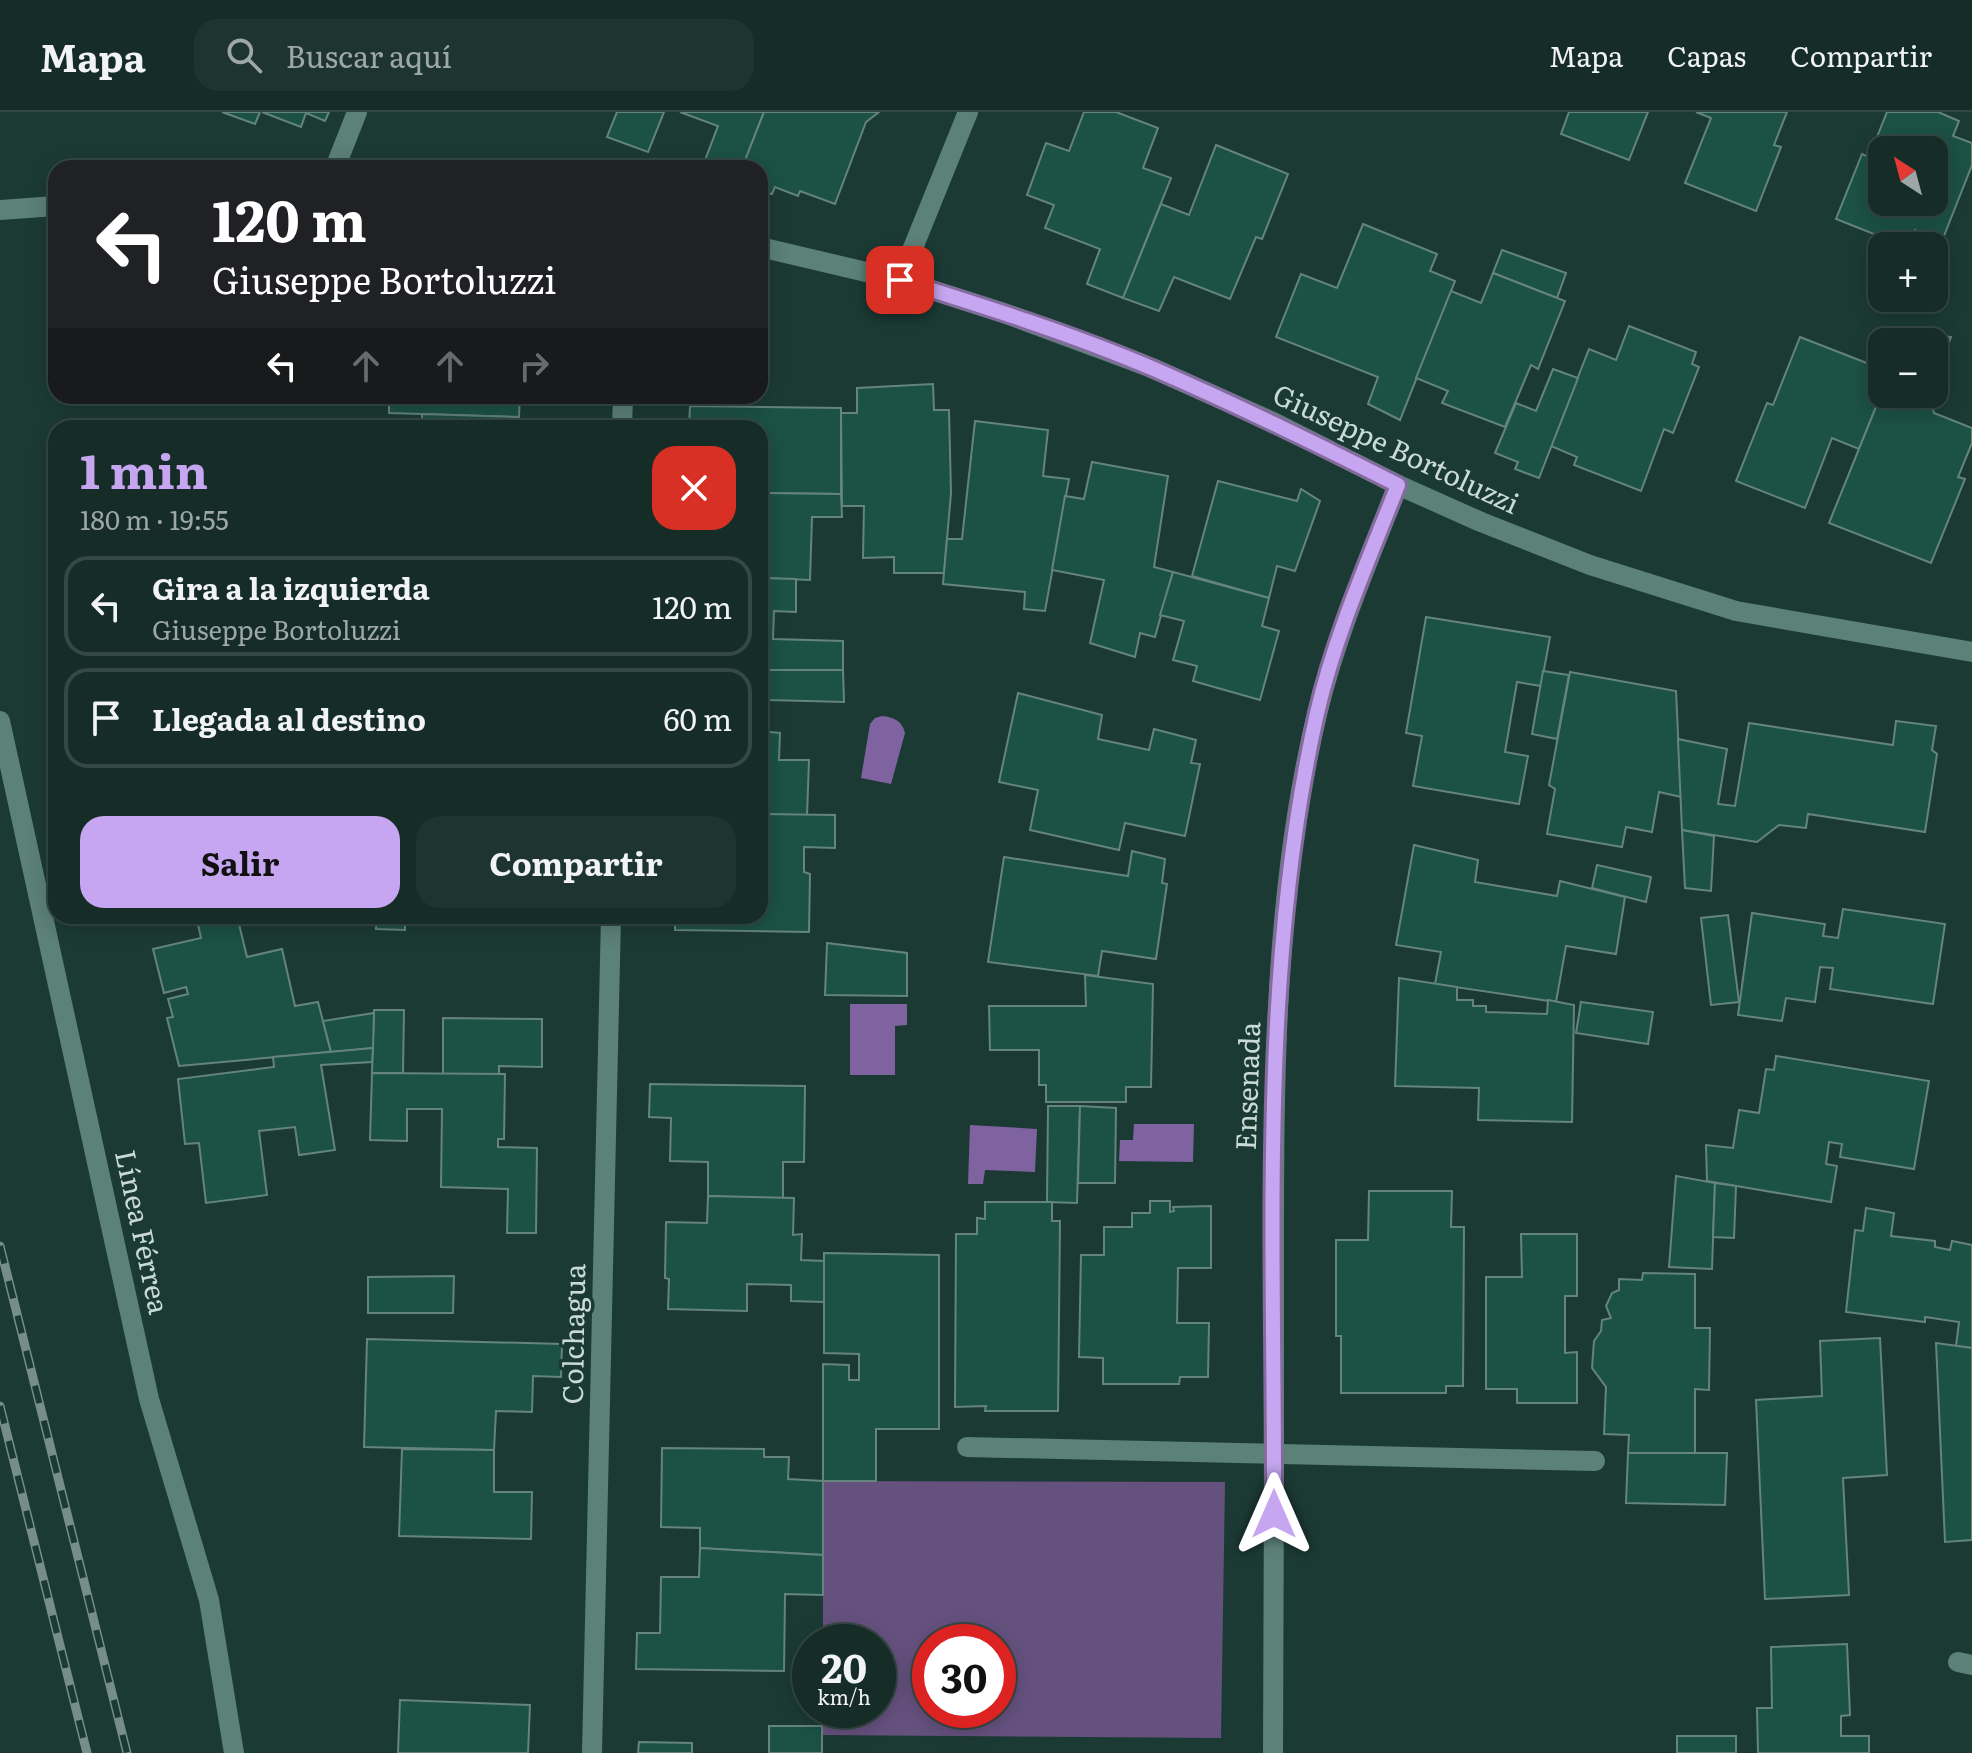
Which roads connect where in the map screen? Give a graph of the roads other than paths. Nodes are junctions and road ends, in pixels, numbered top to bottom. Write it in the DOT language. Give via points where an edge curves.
graph roads {
  1 [pos="357,112"];
  2 [pos="968,112"];
  3 [pos="338,160"];
  4 [pos="48,207"];
  5 [pos="0,210"];
  6 [pos="768,249"];
  7 [pos="900,280"];
  8 [pos="1398,485"];
  9 [pos="1972,652"];
  10 [pos="0,721"];
  11 [pos="611,924"];
  12 [pos="967,1447"];
  13 [pos="1274,1454"];
  14 [pos="1595,1461"];
  15 [pos="234,1753"];
  16 [pos="592,1753"];
  17 [pos="1273,1753"];
  1 -- 3 [label="street"];
  2 -- 7 [label="street"];
  4 -- 5 [label="street"];
  6 -- 7 [label="street, Giuseppe Bortoluzzi"];
  7 -- 8 [label="street, Giuseppe Bortoluzzi" via="1152,368"];
  8 -- 9 [label="street, Giuseppe Bortoluzzi" via="1590,565 1736,611"];
  8 -- 13 [label="street, Ensenada" via="1318,709 1287,886 1274,1154"];
  10 -- 15 [label="street, Línea Férrea" via="149,1399 209,1600"];
  11 -- 16 [label="street, Colchagua"];
  12 -- 13 [label="street"];
  13 -- 14 [label="street"];
  13 -- 17 [label="street, Ensenada"];
}
